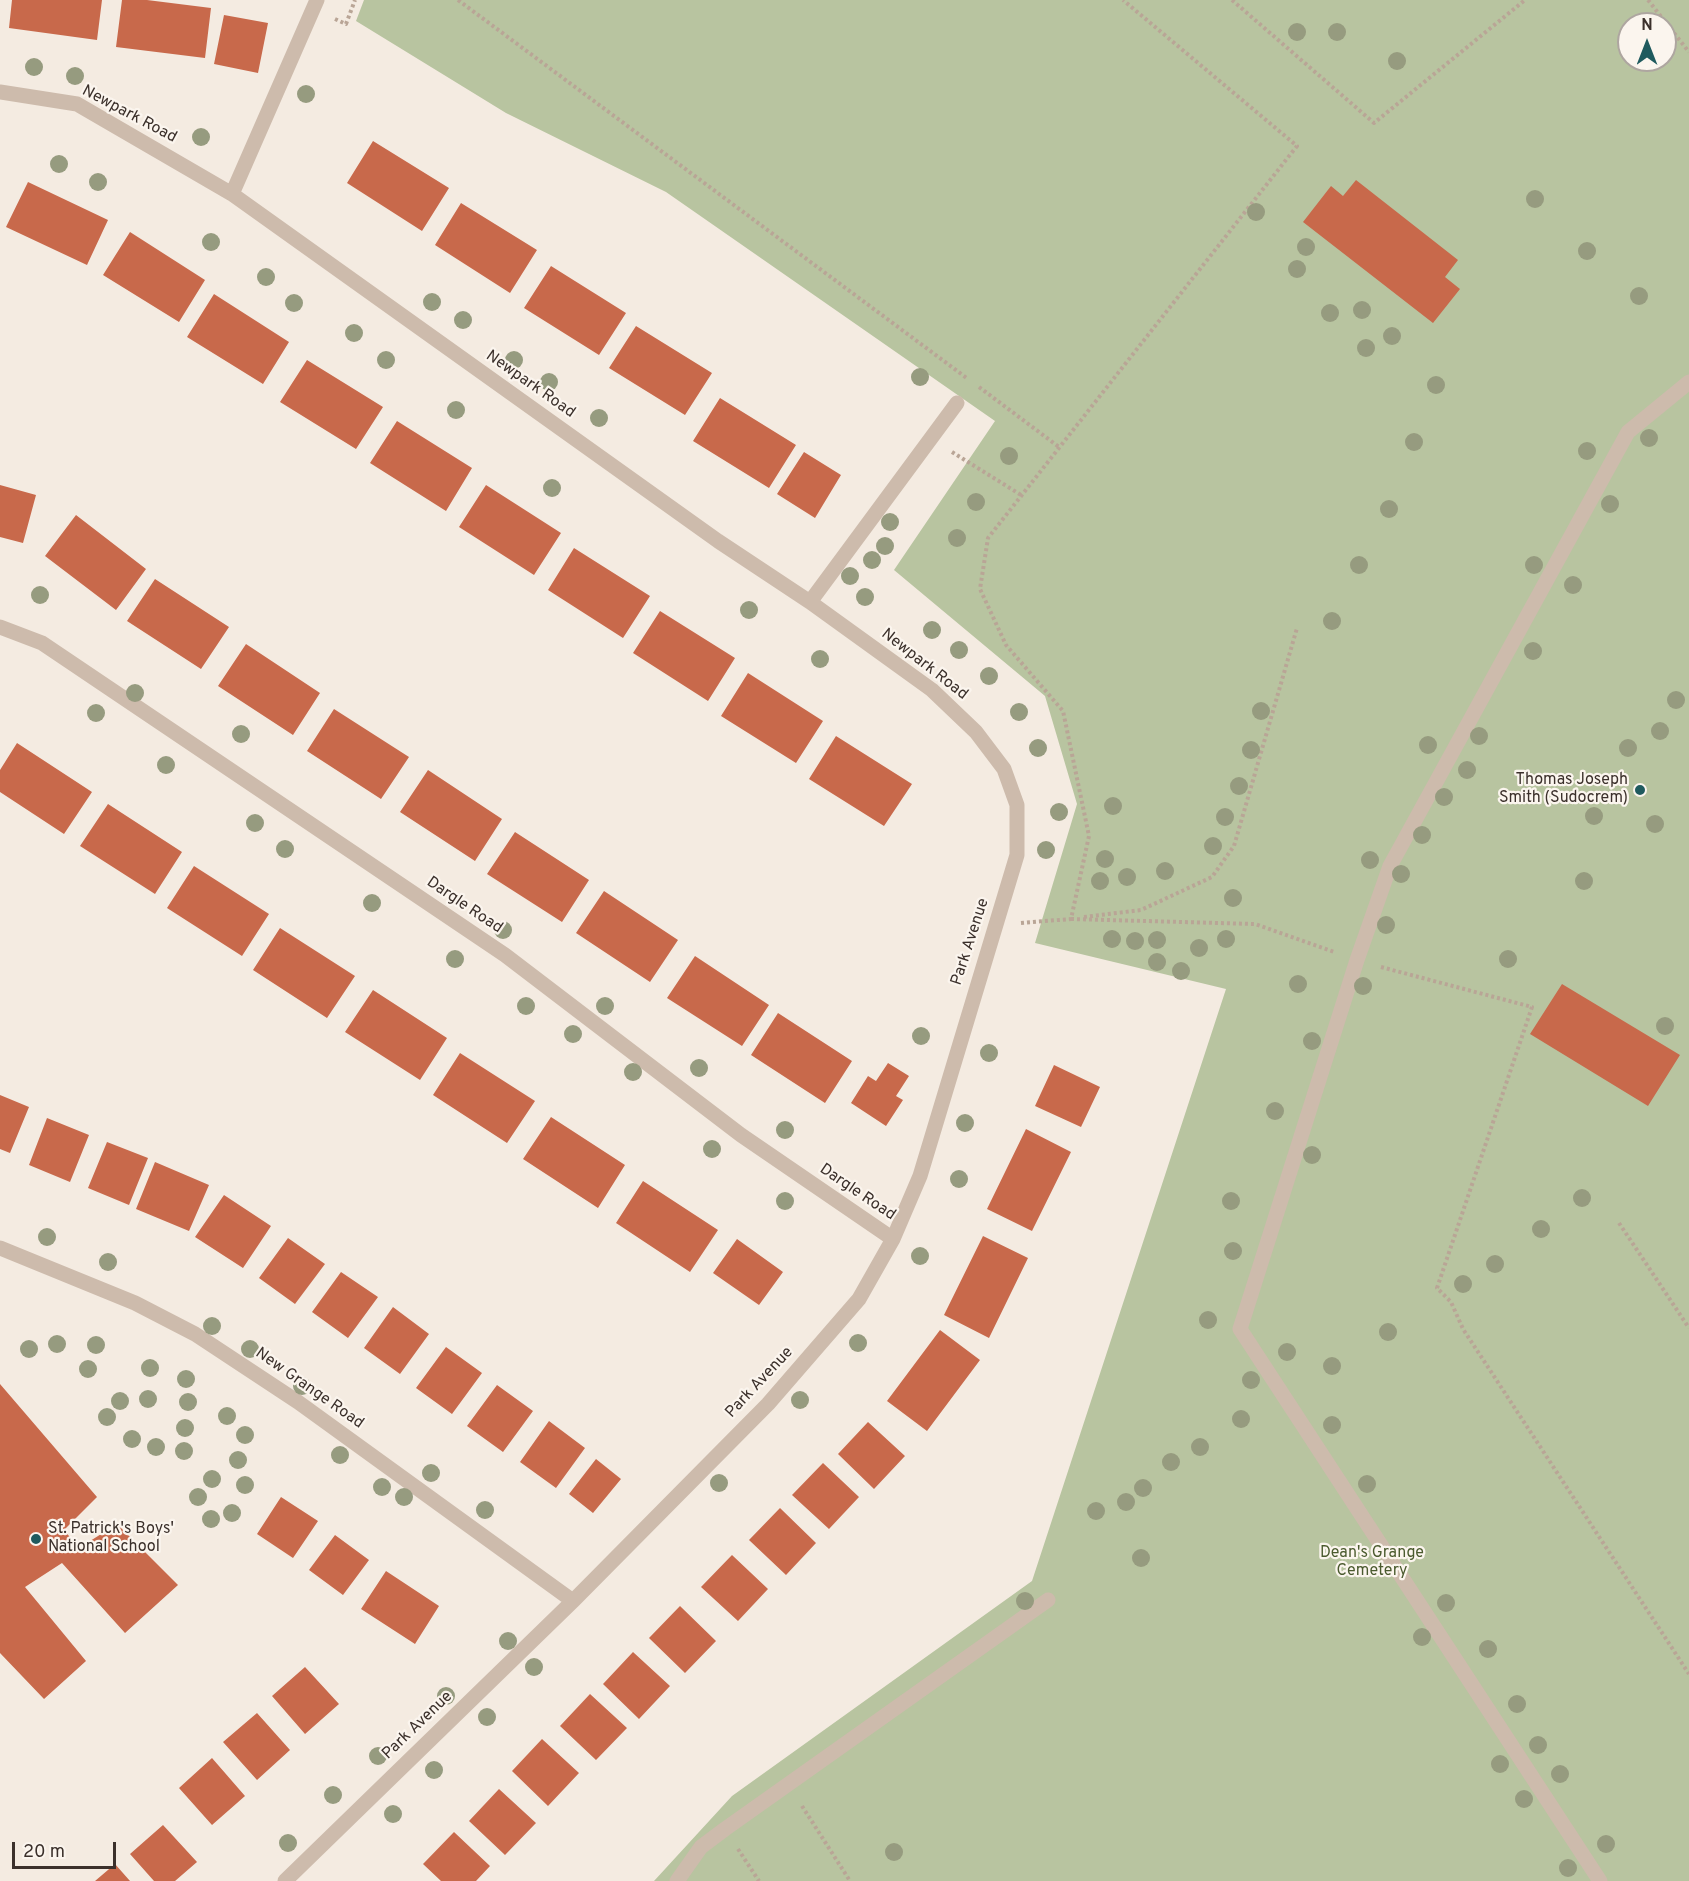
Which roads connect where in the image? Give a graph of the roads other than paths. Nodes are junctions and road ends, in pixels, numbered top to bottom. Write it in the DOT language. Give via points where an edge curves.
graph roads {
  1 [pos="317,0"];
  2 [pos="0,92"];
  3 [pos="232,194"];
  4 [pos="1689,382"];
  5 [pos="957,403"];
  6 [pos="810,602"];
  7 [pos="0,627"];
  8 [pos="1004,769"];
  9 [pos="893,1239"];
  10 [pos="0,1248"];
  11 [pos="573,1600"];
  12 [pos="1047,1600"];
  13 [pos="285,1881"];
  14 [pos="677,1881"];
  15 [pos="1600,1881"];
  1 -- 3 [label="street"];
  2 -- 3 [label="street, Newpark Road" via="77,104"];
  3 -- 6 [label="street, Newpark Road" via="718,541"];
  4 -- 15 [label="street" via="1628,432 1390,866 1240,1329"];
  5 -- 6 [label="street"];
  6 -- 8 [label="street, Newpark Road" via="932,690 976,732"];
  7 -- 9 [label="street, Dargle Road" via="42,643 505,955 741,1135"];
  8 -- 9 [label="street, Park Avenue" via="1017,805 1017,855 920,1176"];
  9 -- 11 [label="street, Park Avenue" via="859,1299 768,1404"];
  10 -- 11 [label="street, New Grange Road" via="135,1303 195,1334 298,1402"];
  11 -- 13 [label="street, Park Avenue"];
  12 -- 14 [label="street" via="725,1828 701,1847"];
}
